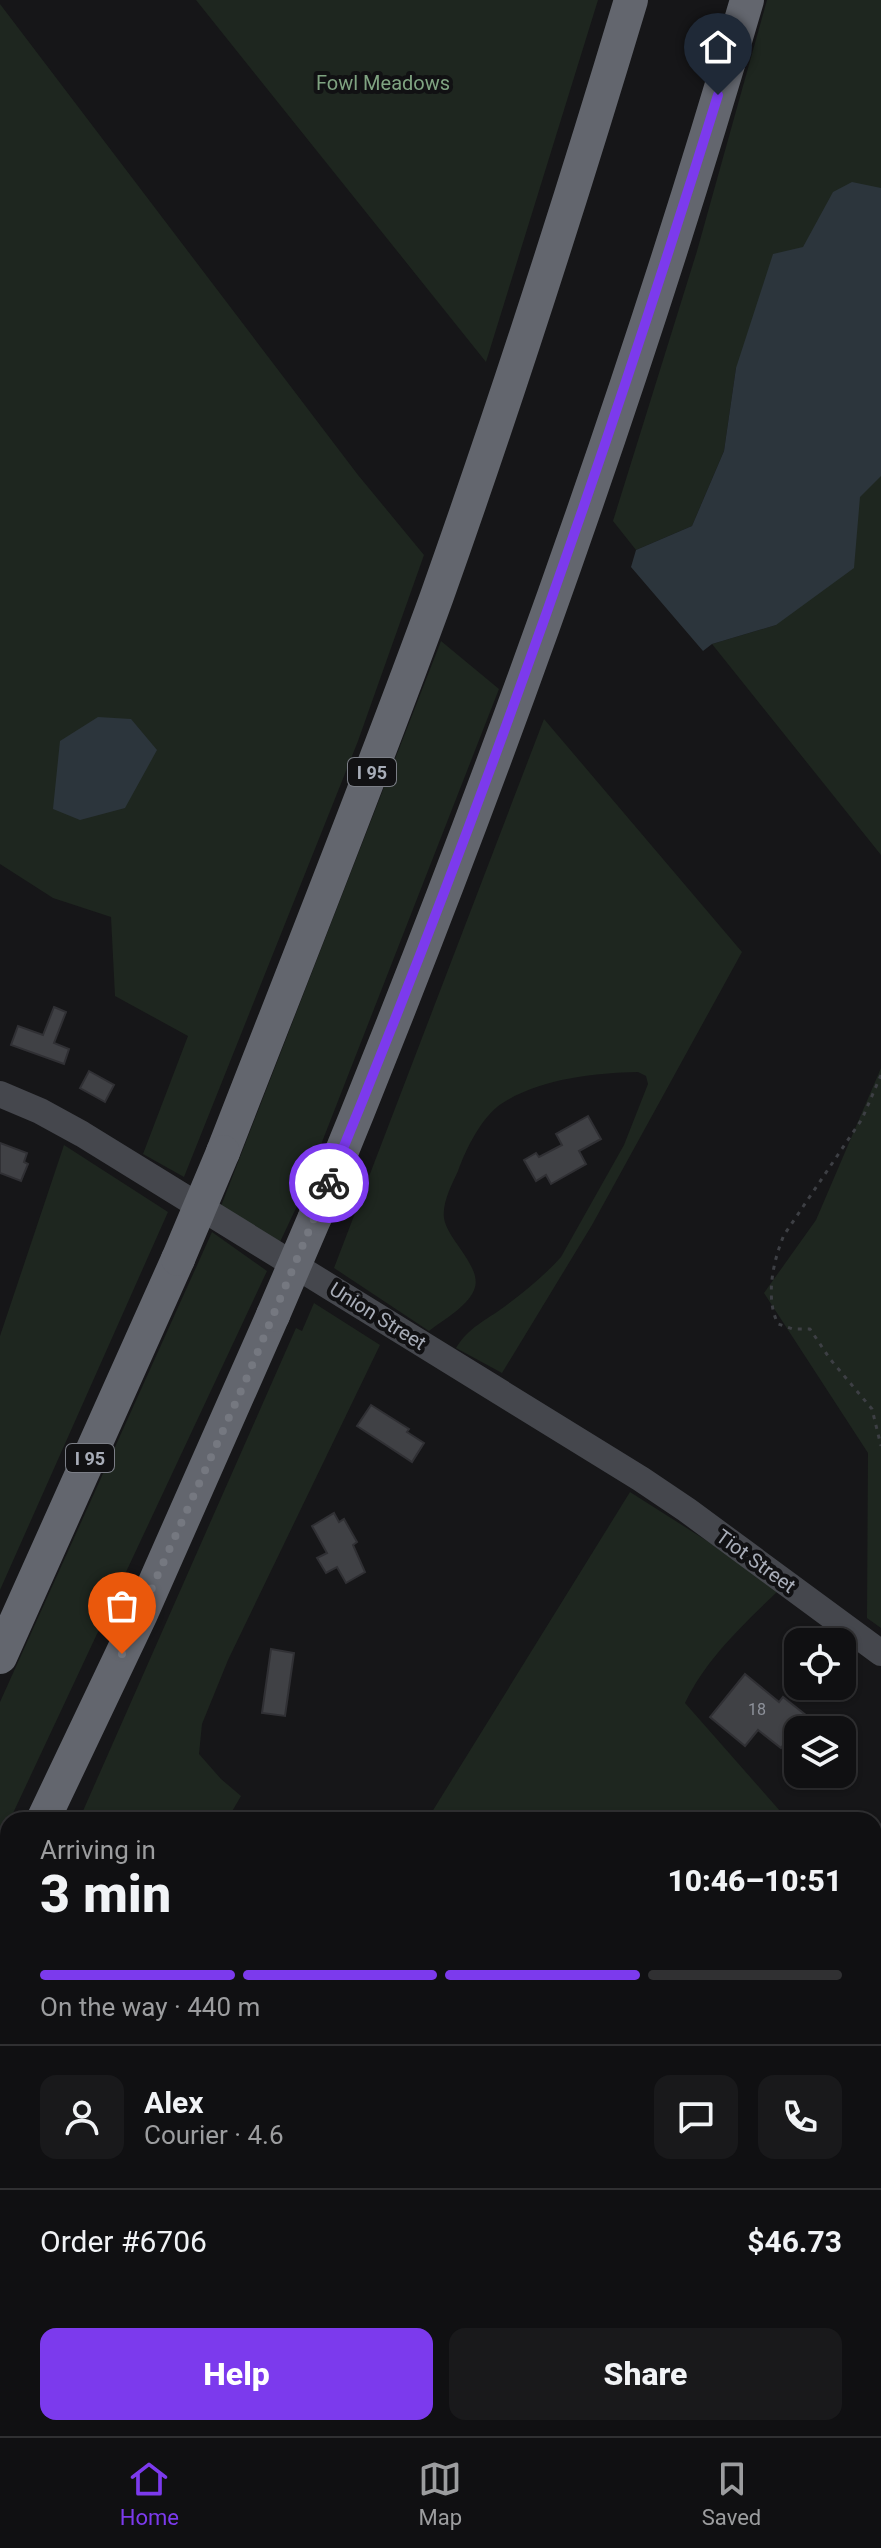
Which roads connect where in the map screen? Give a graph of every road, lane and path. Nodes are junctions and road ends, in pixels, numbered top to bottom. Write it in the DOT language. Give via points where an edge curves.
graph roads {
  1 [pos="631,0"];
  2 [pos="747,0"];
  3 [pos="881,1075"];
  4 [pos="0,1094"];
  5 [pos="881,1446"];
  6 [pos="629,1472"];
  7 [pos="881,1653"];
  8 [pos="0,1657"];
  9 [pos="47,1812"];
  1 -- 8 [label="highway, I 95, bridge" via="450,558 345,842 178,1259"];
  2 -- 9 [label="highway, bridge" via="658,286 456,860 273,1315"];
  3 -- 5 [label="path" via="862,1119 784,1235 772,1299 778,1324 810,1329 872,1409"];
  4 -- 6 [label="main road, Union Street" via="82,1134"];
  6 -- 7 [label="main road, Tiot Street"];
}
